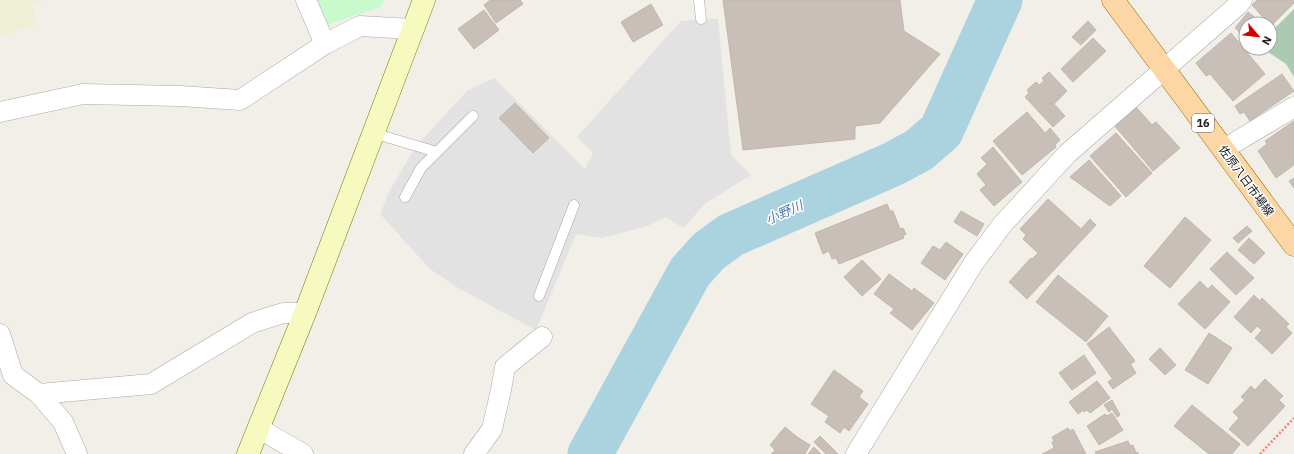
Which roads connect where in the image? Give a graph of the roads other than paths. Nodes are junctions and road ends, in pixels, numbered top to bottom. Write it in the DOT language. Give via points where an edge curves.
graph roads {
  1 [pos="306,0"];
  2 [pos="424,0"];
  3 [pos="699,0"];
  4 [pos="1113,0"];
  5 [pos="1242,0"];
  6 [pos="701,19"];
  7 [pos="412,29"];
  8 [pos="325,44"];
  9 [pos="1164,70"];
  10 [pos="1294,107"];
  11 [pos="0,112"];
  12 [pos="473,116"];
  13 [pos="373,133"];
  14 [pos="1224,150"];
  15 [pos="437,152"];
  16 [pos="405,197"];
  17 [pos="574,205"];
  18 [pos="1294,245"];
  19 [pos="539,296"];
  20 [pos="305,313"];
  21 [pos="0,334"];
  22 [pos="542,337"];
  23 [pos="39,394"];
  24 [pos="258,428"];
  25 [pos="77,454"];
  26 [pos="248,454"];
  27 [pos="303,454"];
  28 [pos="474,454"];
  29 [pos="856,454"];
  1 -- 8 [label="street"];
  2 -- 7 [label="street"];
  3 -- 6 [label="lane"];
  4 -- 9 [label="main road, 佐原八日市場線 / 16"];
  5 -- 9 [label="street"];
  7 -- 8 [label="street" via="360,26"];
  7 -- 13 [label="street"];
  8 -- 11 [label="street" via="240,100 83,94"];
  9 -- 14 [label="main road, 佐原八日市場線 / 16"];
  9 -- 29 [label="street" via="1067,154 1002,225 973,264"];
  10 -- 14 [label="street"];
  12 -- 15 [label="lane"];
  13 -- 15 [label="lane"];
  13 -- 20 [label="street"];
  14 -- 18 [label="main road, 佐原八日市場線 / 16"];
  15 -- 16 [label="lane" via="421,168"];
  17 -- 19 [label="lane"];
  20 -- 23 [label="street" via="283,312 252,323 151,384"];
  20 -- 24 [label="street"];
  21 -- 23 [label="street" via="13,375"];
  22 -- 28 [label="street" via="505,367 492,429"];
  23 -- 25 [label="street" via="63,422"];
  24 -- 26 [label="street"];
  24 -- 27 [label="street"];
}
